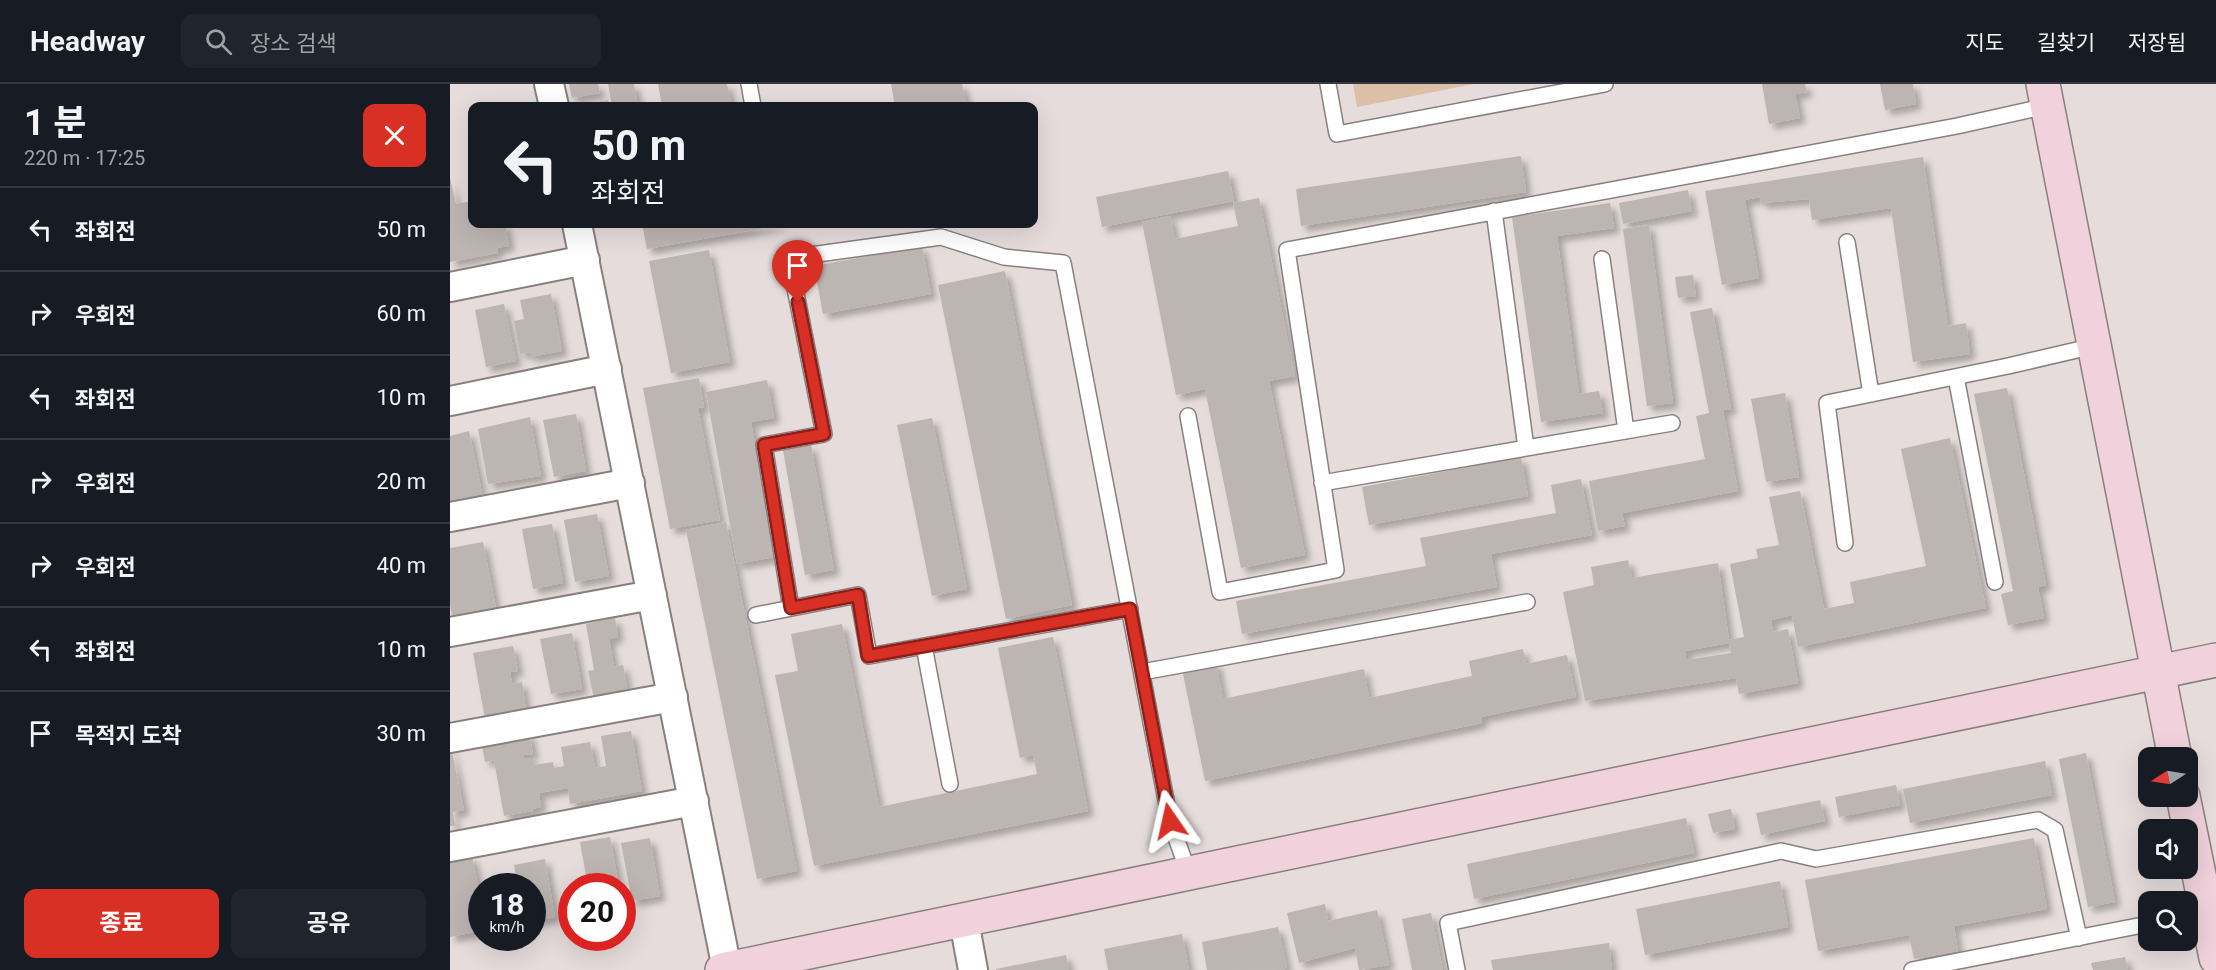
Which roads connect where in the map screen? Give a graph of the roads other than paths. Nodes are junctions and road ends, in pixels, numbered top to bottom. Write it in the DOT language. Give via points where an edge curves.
graph roads {
  1 [pos="549,84"];
  2 [pos="749,84"];
  3 [pos="1328,84"];
  4 [pos="1605,84"];
  5 [pos="2045,95"];
  6 [pos="553,102"];
  7 [pos="752,102"];
  8 [pos="1494,211"];
  9 [pos="578,228"];
  10 [pos="1847,242"];
  11 [pos="585,260"];
  12 [pos="1602,260"];
  13 [pos="450,287"];
  14 [pos="2094,346"];
  15 [pos="607,369"];
  16 [pos="1956,377"];
  17 [pos="1871,394"];
  18 [pos="450,401"];
  19 [pos="1188,416"];
  20 [pos="1672,423"];
  21 [pos="1626,431"];
  22 [pos="1526,448"];
  23 [pos="630,483"];
  24 [pos="1322,483"];
  25 [pos="450,517"];
  26 [pos="1845,543"];
  27 [pos="1995,582"];
  28 [pos="652,595"];
  29 [pos="1527,602"];
  30 [pos="791,608"];
  31 [pos="1130,609"];
  32 [pos="756,615"];
  33 [pos="450,632"];
  34 [pos="924,646"];
  35 [pos="2216,660"];
  36 [pos="2158,671"];
  37 [pos="1142,672"];
  38 [pos="673,697"];
  39 [pos="450,738"];
  40 [pos="2173,747"];
  41 [pos="950,784"];
  42 [pos="694,801"];
  43 [pos="2184,807"];
  44 [pos="450,846"];
  45 [pos="1189,874"];
  46 [pos="2194,891"];
  47 [pos="2198,916"];
  48 [pos="964,921"];
  49 [pos="2138,926"];
  50 [pos="2079,938"];
  51 [pos="2216,958"];
  52 [pos="725,969"];
  53 [pos="974,970"];
  54 [pos="1457,970"];
  55 [pos="1912,970"];
  1 -- 6 [label="street"];
  2 -- 7 [label="lane"];
  3 -- 4 [label="lane" via="1337,134"];
  5 -- 8 [label="lane" via="1957,126"];
  5 -- 14 [label="street"];
  8 -- 22 [label="lane"];
  8 -- 24 [label="lane" via="1287,250"];
  9 -- 11 [label="street"];
  10 -- 17 [label="lane"];
  11 -- 13 [label="street"];
  11 -- 15 [label="street"];
  12 -- 21 [label="lane"];
  14 -- 16 [label="lane"];
  14 -- 36 [label="street"];
  15 -- 18 [label="street"];
  15 -- 23 [label="street"];
  16 -- 17 [label="lane"];
  16 -- 27 [label="lane"];
  17 -- 26 [label="lane" via="1827,403"];
  19 -- 24 [label="lane" via="1220,592 1336,570"];
  20 -- 21 [label="lane"];
  21 -- 22 [label="lane"];
  22 -- 24 [label="lane"];
  23 -- 25 [label="street"];
  23 -- 28 [label="street"];
  28 -- 33 [label="street"];
  28 -- 38 [label="street"];
  29 -- 37 [label="lane"];
  30 -- 31 [label="lane" via="764,445 824,434 789,258 941,237 1004,257 1063,263"];
  30 -- 32 [label="lane"];
  30 -- 34 [label="lane" via="858,595 868,656"];
  31 -- 34 [label="lane"];
  31 -- 37 [label="lane"];
  34 -- 41 [label="lane"];
  35 -- 36 [label="street"];
  36 -- 40 [label="street"];
  36 -- 45 [label="street"];
  37 -- 45 [label="lane" via="1170,821"];
  38 -- 39 [label="street"];
  38 -- 42 [label="street"];
  42 -- 44 [label="street"];
  42 -- 52 [label="street"];
  43 -- 46 [label="street"];
  45 -- 48 [label="street"];
  47 -- 51 [label="street"];
  48 -- 52 [label="street"];
  48 -- 53 [label="street"];
  49 -- 50 [label="lane"];
  50 -- 54 [label="lane" via="2055,830 2038,820 1816,859 1780,851 1448,923"];
  50 -- 55 [label="lane"];
}
